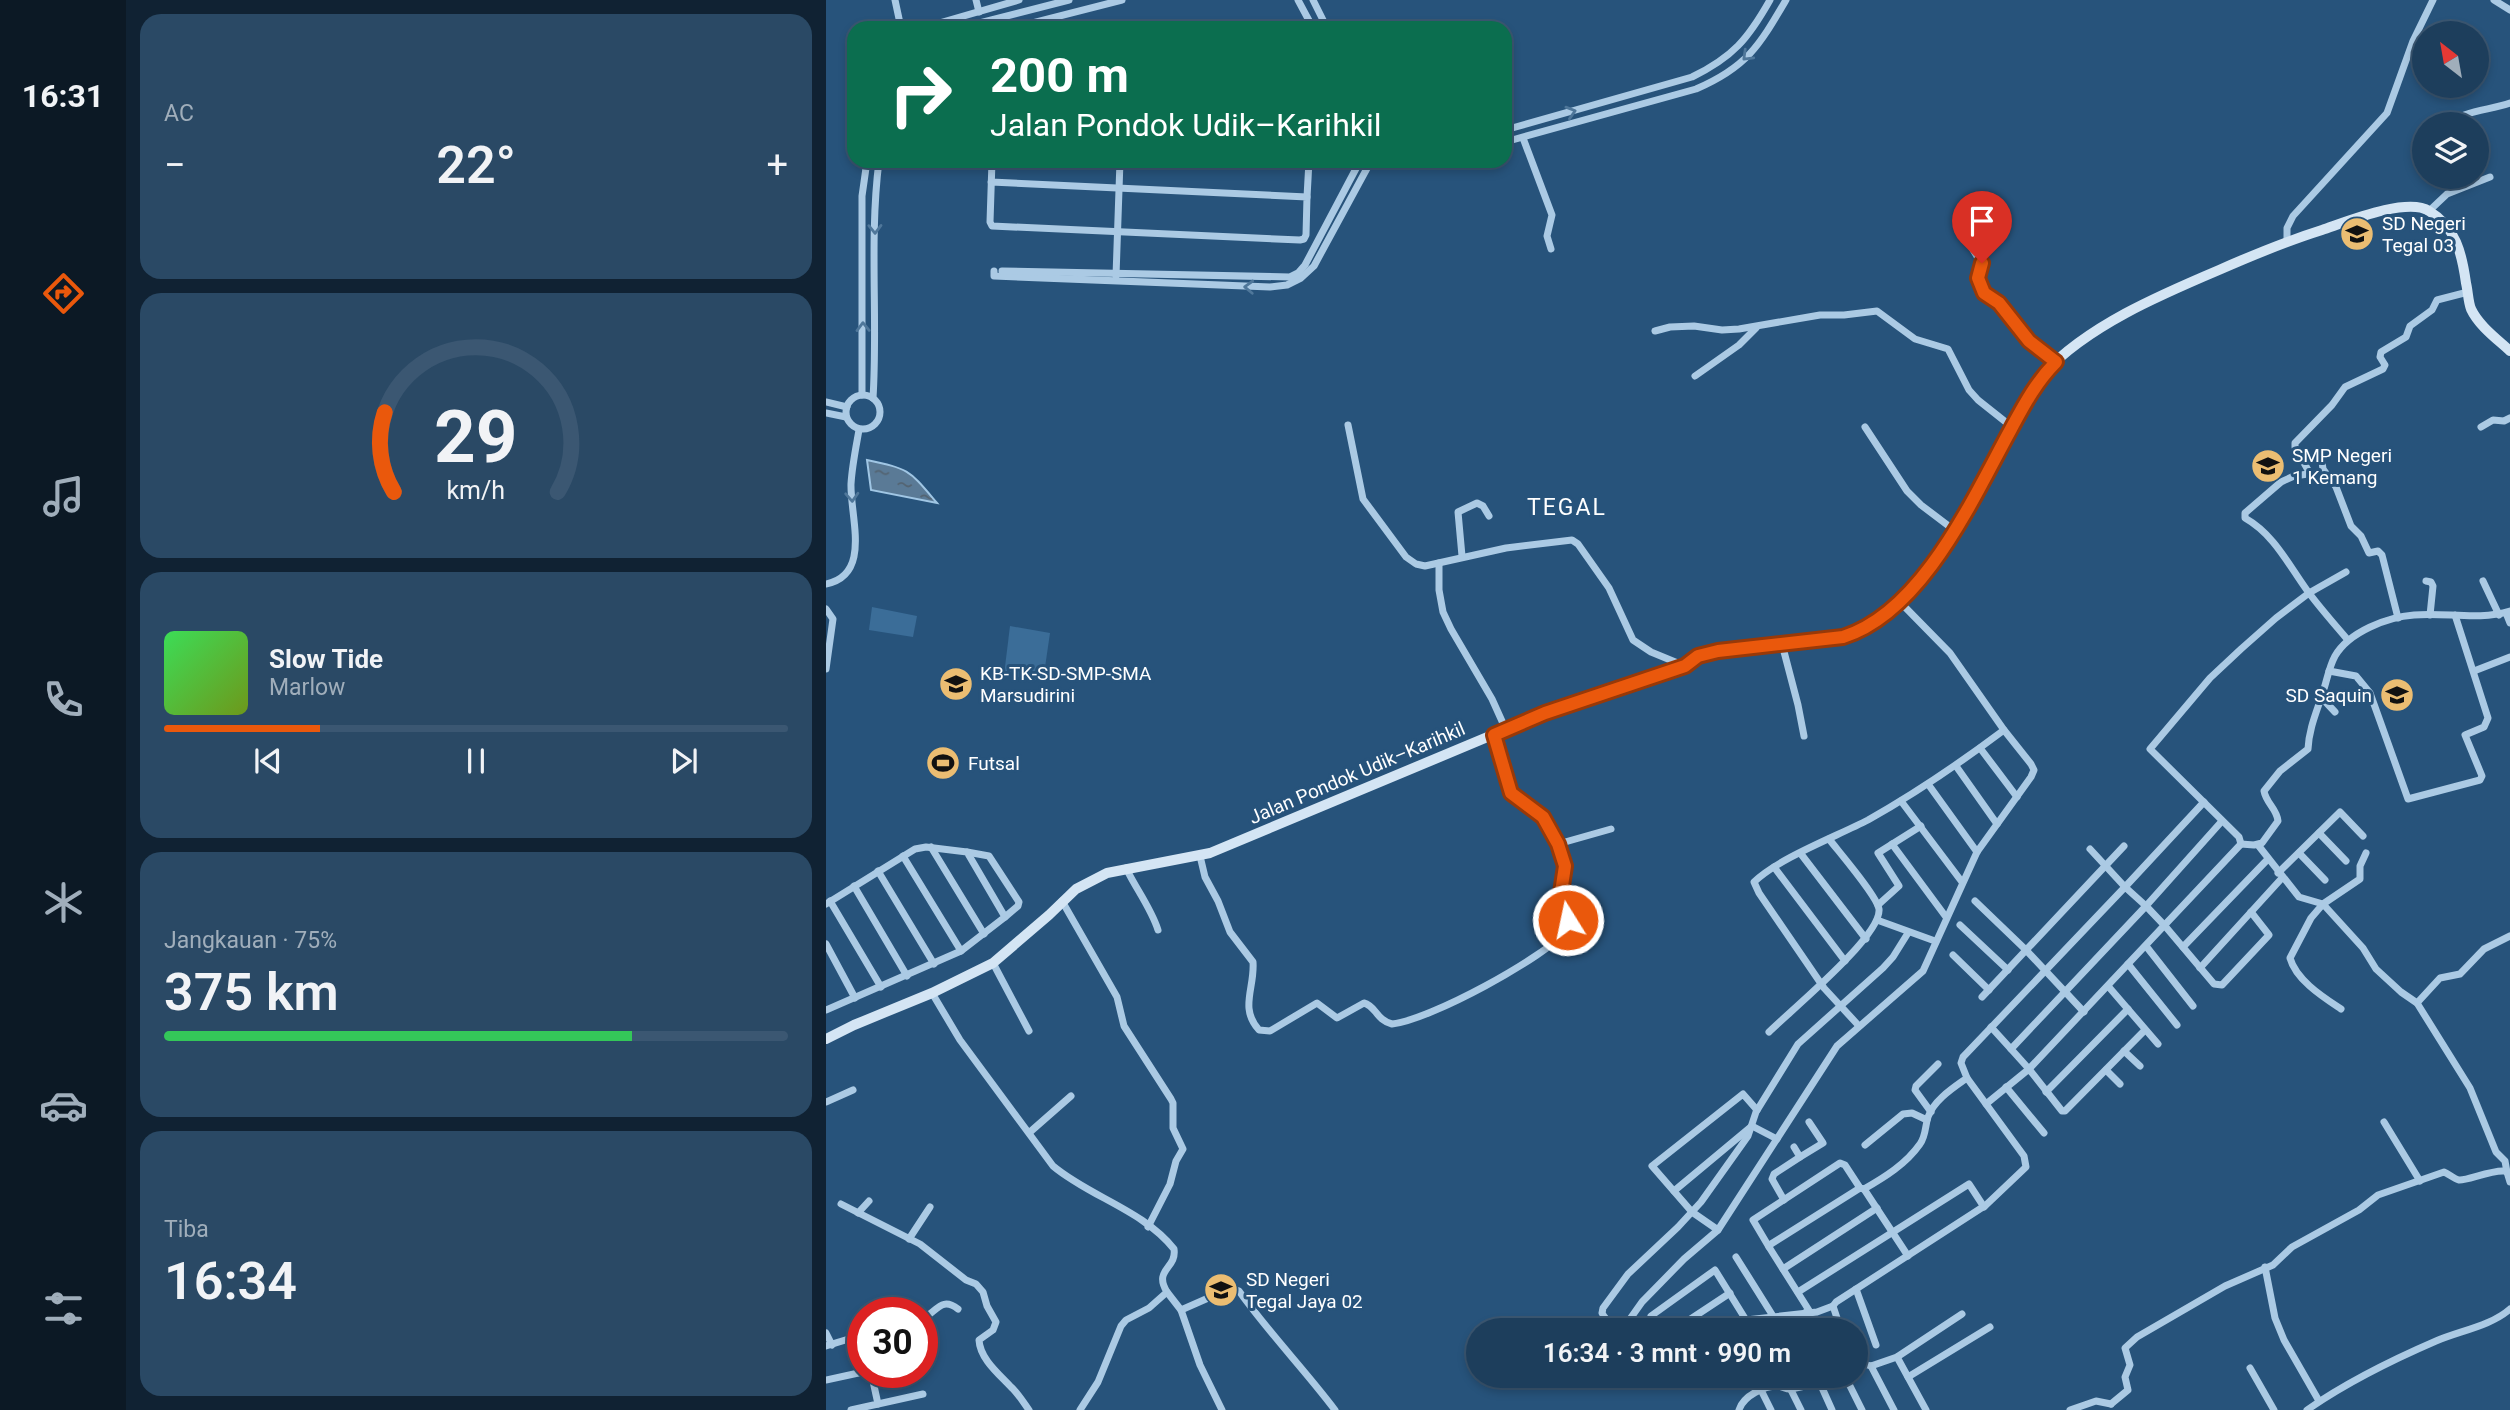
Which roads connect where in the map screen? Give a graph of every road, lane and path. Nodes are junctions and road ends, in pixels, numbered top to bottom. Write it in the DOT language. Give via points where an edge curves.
graph roads {
  1 [pos="895,0"];
  2 [pos="976,0"];
  3 [pos="1019,0"];
  4 [pos="1069,0"];
  5 [pos="1122,0"];
  6 [pos="1298,0"];
  7 [pos="1313,0"];
  8 [pos="1770,0"];
  9 [pos="1786,0"];
  10 [pos="2432,0"];
  11 [pos="2494,0"];
  12 [pos="2510,10"];
  13 [pos="979,12"];
  14 [pos="900,21"];
  15 [pos="947,21"];
  16 [pos="987,21"];
  17 [pos="1040,21"];
  18 [pos="1308,21"];
  19 [pos="1324,21"];
  20 [pos="2510,103"];
  21 [pos="2483,112"];
  22 [pos="1512,128"];
  23 [pos="1523,138"];
  24 [pos="1512,140"];
  25 [pos="866,168"];
  26 [pos="878,168"];
  27 [pos="992,168"];
  28 [pos="1120,168"];
  29 [pos="1309,168"];
  30 [pos="1357,168"];
  31 [pos="1366,170"];
  32 [pos="991,182"];
  33 [pos="1119,189"];
  34 [pos="2455,189"];
  35 [pos="1307,197"];
  36 [pos="1341,207"];
  37 [pos="2429,211"];
  38 [pos="1117,230"];
  39 [pos="2287,242"];
  40 [pos="1972,248"];
  41 [pos="1550,249"];
  42 [pos="1116,276"];
  43 [pos="2468,292"];
  44 [pos="1756,327"];
  45 [pos="1655,331"];
  46 [pos="2510,351"];
  47 [pos="2056,362"];
  48 [pos="1695,376"];
  49 [pos="862,395"];
  50 [pos="873,398"];
  51 [pos="826,402"];
  52 [pos="846,407"];
  53 [pos="826,413"];
  54 [pos="846,417"];
  55 [pos="2510,418"];
  56 [pos="1348,425"];
  57 [pos="1865,427"];
  58 [pos="2012,427"];
  59 [pos="2481,427"];
  60 [pos="859,430"];
  61 [pos="2321,455"];
  62 [pos="1489,516"];
  63 [pos="1954,530"];
  64 [pos="1462,556"];
  65 [pos="1439,563"];
  66 [pos="2346,572"];
  67 [pos="2426,581"];
  68 [pos="2483,581"];
  69 [pos="826,584"];
  70 [pos="2309,593"];
  71 [pos="1900,602"];
  72 [pos="826,609"];
  73 [pos="2505,613"];
  74 [pos="2430,615"];
  75 [pos="2455,615"];
  76 [pos="2398,618"];
  77 [pos="2510,623"];
  78 [pos="2348,640"];
  79 [pos="1782,644"];
  80 [pos="2510,657"];
  81 [pos="1685,666"];
  82 [pos="826,668"];
  83 [pos="2329,671"];
  84 [pos="2474,671"];
  85 [pos="2321,697"];
  86 [pos="2335,712"];
  87 [pos="1506,730"];
  88 [pos="2004,730"];
  89 [pos="1494,735"];
  90 [pos="1804,736"];
  91 [pos="1980,748"];
  92 [pos="1956,766"];
  93 [pos="1927,784"];
  94 [pos="2017,797"];
  95 [pos="1901,801"];
  96 [pos="2204,802"];
  97 [pos="2222,821"];
  98 [pos="1997,824"];
  99 [pos="1921,826"];
  100 [pos="1611,829"];
  101 [pos="2319,833"];
  102 [pos="2363,836"];
  103 [pos="1829,839"];
  104 [pos="1558,844"];
  105 [pos="1892,844"];
  106 [pos="2241,844"];
  107 [pos="2258,845"];
  108 [pos="2124,846"];
  109 [pos="931,847"];
  110 [pos="2090,849"];
  111 [pos="967,852"];
  112 [pos="1977,852"];
  113 [pos="2299,853"];
  114 [pos="2366,853"];
  115 [pos="1801,854"];
  116 [pos="903,856"];
  117 [pos="1200,856"];
  118 [pos="2268,859"];
  119 [pos="2346,862"];
  120 [pos="2106,866"];
  121 [pos="1774,867"];
  122 [pos="1126,868"];
  123 [pos="878,871"];
  124 [pos="2280,875"];
  125 [pos="2325,880"];
  126 [pos="1962,882"];
  127 [pos="854,886"];
  128 [pos="2125,887"];
  129 [pos="1062,901"];
  130 [pos="1975,901"];
  131 [pos="828,903"];
  132 [pos="2323,904"];
  133 [pos="1878,905"];
  134 [pos="2146,906"];
  135 [pos="2251,912"];
  136 [pos="1005,916"];
  137 [pos="1946,917"];
  138 [pos="1878,920"];
  139 [pos="1961,925"];
  140 [pos="2165,926"];
  141 [pos="1158,930"];
  142 [pos="1908,933"];
  143 [pos="984,934"];
  144 [pos="2510,936"];
  145 [pos="1866,939"];
  146 [pos="1935,941"];
  147 [pos="826,944"];
  148 [pos="2146,946"];
  149 [pos="2183,947"];
  150 [pos="2026,950"];
  151 [pos="961,951"];
  152 [pos="1953,954"];
  153 [pos="1845,961"];
  154 [pos="993,963"];
  155 [pos="934,964"];
  156 [pos="2128,964"];
  157 [pos="2200,968"];
  158 [pos="2008,970"];
  159 [pos="2046,971"];
  160 [pos="906,976"];
  161 [pos="1820,983"];
  162 [pos="2108,986"];
  163 [pos="881,987"];
  164 [pos="1989,990"];
  165 [pos="2065,992"];
  166 [pos="932,993"];
  167 [pos="1982,997"];
  168 [pos="855,998"];
  169 [pos="2417,1003"];
  170 [pos="2193,1006"];
  171 [pos="1840,1007"];
  172 [pos="2128,1009"];
  173 [pos="2341,1009"];
  174 [pos="826,1010"];
  175 [pos="2084,1012"];
  176 [pos="2177,1025"];
  177 [pos="1859,1026"];
  178 [pos="1990,1027"];
  179 [pos="2145,1030"];
  180 [pos="1029,1031"];
  181 [pos="1769,1032"];
  182 [pos="826,1039"];
  183 [pos="2158,1044"];
  184 [pos="2011,1049"];
  185 [pos="2124,1051"];
  186 [pos="1938,1064"];
  187 [pos="2140,1066"];
  188 [pos="2029,1069"];
  189 [pos="2106,1070"];
  190 [pos="1967,1078"];
  191 [pos="2120,1084"];
  192 [pos="2006,1087"];
  193 [pos="853,1090"];
  194 [pos="2046,1092"];
  195 [pos="1071,1096"];
  196 [pos="826,1102"];
  197 [pos="1986,1104"];
  198 [pos="1758,1110"];
  199 [pos="1931,1112"];
  200 [pos="1927,1120"];
  201 [pos="1810,1122"];
  202 [pos="2384,1122"];
  203 [pos="1752,1126"];
  204 [pos="1030,1132"];
  205 [pos="2045,1133"];
  206 [pos="1777,1139"];
  207 [pos="1865,1145"];
  208 [pos="1794,1147"];
  209 [pos="1800,1157"];
  210 [pos="2509,1178"];
  211 [pos="2420,1181"];
  212 [pos="1862,1188"];
  213 [pos="1674,1192"];
  214 [pos="1784,1200"];
  215 [pos="869,1201"];
  216 [pos="841,1204"];
  217 [pos="930,1207"];
  218 [pos="1983,1207"];
  219 [pos="1877,1208"];
  220 [pos="1692,1212"];
  221 [pos="858,1213"];
  222 [pos="1148,1227"];
  223 [pos="1718,1230"];
  224 [pos="1892,1232"];
  225 [pos="909,1239"];
  226 [pos="1769,1247"];
  227 [pos="1909,1256"];
  228 [pos="1736,1257"];
  229 [pos="2265,1267"];
  230 [pos="1783,1269"];
  231 [pos="1856,1289"];
  232 [pos="1167,1292"];
  233 [pos="1798,1292"];
  234 [pos="1730,1293"];
  235 [pos="1833,1306"];
  236 [pos="938,1308"];
  237 [pos="958,1309"];
  238 [pos="2510,1309"];
  239 [pos="1181,1310"];
  240 [pos="1808,1312"];
  241 [pos="1962,1314"];
  242 [pos="1773,1315"];
  243 [pos="1652,1318"];
  244 [pos="1692,1318"];
  245 [pos="1745,1318"];
  246 [pos="1757,1318"];
  247 [pos="1809,1318"];
  248 [pos="1837,1318"];
  249 [pos="1990,1327"];
  250 [pos="826,1333"];
  251 [pos="847,1340"];
  252 [pos="829,1345"];
  253 [pos="1876,1345"];
  254 [pos="1897,1357"];
  255 [pos="1868,1364"];
  256 [pos="1871,1366"];
  257 [pos="2250,1368"];
  258 [pos="847,1375"];
  259 [pos="1908,1377"];
  260 [pos="826,1380"];
  261 [pos="874,1388"];
  262 [pos="1797,1388"];
  263 [pos="1822,1388"];
  264 [pos="1850,1388"];
  265 [pos="1761,1390"];
  266 [pos="1791,1390"];
  267 [pos="923,1394"];
  268 [pos="2319,1401"];
  269 [pos="878,1404"];
  270 [pos="2113,1407"];
  271 [pos="850,1410"];
  272 [pos="1028,1410"];
  273 [pos="1080,1410"];
  274 [pos="1222,1410"];
  275 [pos="1335,1410"];
  276 [pos="1739,1410"];
  277 [pos="1771,1410"];
  278 [pos="1801,1410"];
  279 [pos="1832,1410"];
  280 [pos="1862,1410"];
  281 [pos="1895,1410"];
  282 [pos="1926,1410"];
  283 [pos="2070,1410"];
  284 [pos="2264,1410"];
  285 [pos="2275,1410"];
  286 [pos="2307,1410"];
  1 -- 14 [label="street"];
  2 -- 13 [label="street"];
  3 -- 13 [label="street"];
  4 -- 16 [label="street"];
  5 -- 17 [label="street"];
  6 -- 18 [label="street"];
  7 -- 19 [label="street"];
  22 -- 8 [label="street, one-way" via="1692,77 1740,46"];
  9 -- 23 [label="street, one-way" via="1761,43 1713,82"];
  10 -- 39 [label="street" via="2386,113 2293,216"];
  11 -- 12 [label="street"];
  13 -- 15 [label="street"];
  20 -- 21 [label="street"];
  23 -- 24 [label="street"];
  23 -- 41 [label="street" via="1552,215 1547,236"];
  49 -- 25 [label="street, one-way" via="862,196"];
  26 -- 50 [label="street, one-way"];
  27 -- 32 [label="street"];
  28 -- 33 [label="street"];
  29 -- 35 [label="street"];
  30 -- 36 [label="street"];
  31 -- 36 [label="street"];
  32 -- 33 [label="street"];
  32 -- 38 [label="street" via="992,226"];
  33 -- 35 [label="street"];
  33 -- 38 [label="street"];
  34 -- 37 [label="street"];
  35 -- 38 [label="street" via="1306,235 1300,240"];
  36 -- 42 [label="street" via="1305,265 1290,277"];
  37 -- 39 [label="street, Jalan Pondok Udik–Karihkil" via="2403,206"];
  37 -- 43 [label="street" via="2447,227 2459,247"];
  38 -- 42 [label="street"];
  39 -- 47 [label="street, Jalan Pondok Udik–Karihkil" via="2126,313"];
  40 -- 47 [label="street" via="1982,263 1978,278 1984,293 1999,303 2029,341"];
  42 -- 42 [label="street" via="994,276 994,271"];
  43 -- 46 [label="street" via="2478,320"];
  43 -- 70 [label="street" via="2437,300 2432,310 2410,326 2407,335 2381,352 2383,369 2345,387 2295,443 2308,474 2281,482 2245,513 2282,553"];
  44 -- 45 [label="street" via="1687,326"];
  44 -- 48 [label="street"];
  44 -- 58 [label="street" via="1820,315 1877,311 1914,339 1948,349 1969,390"];
  47 -- 58 [label="street, Jalan Pondok Udik–Karihkil" via="2033,388"];
  49 -- 50 [label="street"];
  49 -- 52 [label="street"];
  50 -- 60 [label="street" via="881,415 877,424"];
  51 -- 52 [label="street"];
  52 -- 54 [label="street"];
  53 -- 54 [label="street"];
  54 -- 60 [label="street"];
  55 -- 59 [label="street"];
  56 -- 65 [label="street" via="1367,505 1408,559 1420,566"];
  57 -- 63 [label="street" via="1907,491"];
  58 -- 63 [label="street, Jalan Pondok Udik–Karihkil"];
  60 -- 69 [label="street, one-way" via="851,484 855,557 848,574"];
  61 -- 76 [label="street" via="2323,469 2366,551 2382,555"];
  62 -- 64 [label="street" via="1477,503 1458,512"];
  63 -- 71 [label="street, Jalan Pondok Udik–Karihkil"];
  64 -- 65 [label="street"];
  64 -- 81 [label="street" via="1576,542 1609,588 1633,640"];
  65 -- 87 [label="street" via="1443,612"];
  66 -- 70 [label="street"];
  67 -- 74 [label="street" via="2433,586"];
  68 -- 73 [label="street"];
  70 -- 78 [label="street"];
  70 -- 96 [label="street" via="2210,678 2150,749"];
  71 -- 79 [label="street, Jalan Pondok Udik–Karihkil" via="1861,632"];
  71 -- 88 [label="street" via="1950,653"];
  72 -- 82 [label="street" via="833,619"];
  73 -- 75 [label="street"];
  73 -- 77 [label="street"];
  74 -- 75 [label="street"];
  74 -- 76 [label="street"];
  75 -- 84 [label="street"];
  76 -- 78 [label="street"];
  78 -- 83 [label="street"];
  79 -- 81 [label="street, Jalan Pondok Udik–Karihkil" via="1718,651 1698,656"];
  79 -- 90 [label="street"];
  80 -- 84 [label="street"];
  81 -- 87 [label="street, Jalan Pondok Udik–Karihkil"];
  83 -- 84 [label="street" via="2356,676 2370,693 2405,796 2411,799 2481,778 2465,738 2487,724 2488,718"];
  83 -- 85 [label="street"];
  85 -- 86 [label="street"];
  85 -- 107 [label="street" via="2308,749 2264,791 2278,821"];
  87 -- 89 [label="street, Jalan Pondok Udik–Karihkil"];
  88 -- 91 [label="street"];
  88 -- 94 [label="street" via="2034,770"];
  89 -- 104 [label="street" via="1511,793 1543,817"];
  89 -- 117 [label="street, Jalan Pondok Udik–Karihkil"];
  91 -- 92 [label="street"];
  91 -- 94 [label="street"];
  92 -- 93 [label="street"];
  92 -- 98 [label="street"];
  93 -- 95 [label="street"];
  93 -- 112 [label="street"];
  94 -- 98 [label="street"];
  95 -- 99 [label="street"];
  95 -- 103 [label="street"];
  96 -- 97 [label="street"];
  96 -- 128 [label="street"];
  97 -- 106 [label="street"];
  97 -- 134 [label="street"];
  98 -- 112 [label="street"];
  99 -- 105 [label="street"];
  99 -- 126 [label="street"];
  100 -- 104 [label="street"];
  101 -- 102 [label="street" via="2340,813"];
  101 -- 113 [label="street"];
  101 -- 119 [label="street"];
  103 -- 115 [label="street"];
  103 -- 133 [label="street"];
  104 -- 117 [label="street" via="1565,866 1560,899 1569,929 1511,972 1397,1024 1379,1019 1370,1004 1337,1018 1317,1003 1265,1032 1254,1024 1247,1007 1253,962 1230,932"];
  105 -- 133 [label="street" via="1878,853 1899,886"];
  105 -- 137 [label="street"];
  106 -- 107 [label="street"];
  106 -- 140 [label="street"];
  107 -- 118 [label="street"];
  108 -- 120 [label="street"];
  109 -- 111 [label="street"];
  109 -- 116 [label="street"];
  109 -- 143 [label="street"];
  110 -- 120 [label="street"];
  111 -- 136 [label="street"];
  111 -- 136 [label="street" via="989,856 1018,902"];
  112 -- 126 [label="street"];
  113 -- 124 [label="street"];
  113 -- 125 [label="street"];
  114 -- 132 [label="street" via="2360,879"];
  115 -- 121 [label="street"];
  115 -- 145 [label="street"];
  116 -- 123 [label="street"];
  116 -- 151 [label="street"];
  117 -- 122 [label="street, Jalan Pondok Udik–Karihkil"];
  118 -- 124 [label="street"];
  118 -- 149 [label="street"];
  120 -- 128 [label="street"];
  120 -- 150 [label="street"];
  121 -- 153 [label="street"];
  121 -- 161 [label="street" via="1755,886"];
  122 -- 129 [label="street, Jalan Pondok Udik–Karihkil" via="1084,884"];
  122 -- 141 [label="street"];
  123 -- 127 [label="street"];
  123 -- 155 [label="street"];
  124 -- 132 [label="street" via="2303,900"];
  124 -- 135 [label="street"];
  126 -- 137 [label="street"];
  127 -- 131 [label="street"];
  127 -- 160 [label="street"];
  128 -- 134 [label="street"];
  128 -- 159 [label="street"];
  129 -- 154 [label="street, Jalan Pondok Udik–Karihkil"];
  129 -- 222 [label="street" via="1117,997 1124,1026 1173,1104 1172,1128 1183,1149"];
  130 -- 150 [label="street"];
  131 -- 163 [label="street"];
  132 -- 169 [label="street" via="2376,969"];
  132 -- 173 [label="street" via="2290,958 2314,989"];
  133 -- 138 [label="street"];
  134 -- 140 [label="street"];
  134 -- 165 [label="street"];
  135 -- 157 [label="street"];
  135 -- 157 [label="street" via="2269,936 2222,985 2214,984"];
  136 -- 143 [label="street"];
  137 -- 146 [label="street"];
  138 -- 142 [label="street"];
  138 -- 145 [label="street"];
  139 -- 158 [label="street"];
  140 -- 148 [label="street"];
  140 -- 149 [label="street"];
  142 -- 146 [label="street"];
  142 -- 171 [label="street" via="1893,957"];
  143 -- 151 [label="street"];
  144 -- 169 [label="street" via="2484,949 2460,974 2440,978"];
  145 -- 153 [label="street"];
  146 -- 177 [label="street" via="1923,971"];
  147 -- 168 [label="street"];
  148 -- 156 [label="street"];
  148 -- 170 [label="street"];
  149 -- 157 [label="street"];
  150 -- 158 [label="street"];
  150 -- 159 [label="street"];
  151 -- 155 [label="street"];
  152 -- 164 [label="street"];
  153 -- 161 [label="street"];
  154 -- 166 [label="street, Jalan Pondok Udik–Karihkil"];
  154 -- 180 [label="street"];
  155 -- 160 [label="street"];
  156 -- 162 [label="street"];
  156 -- 176 [label="street"];
  158 -- 164 [label="street"];
  159 -- 165 [label="street"];
  159 -- 178 [label="street"];
  160 -- 163 [label="street"];
  161 -- 171 [label="street"];
  161 -- 181 [label="street"];
  162 -- 172 [label="street"];
  162 -- 175 [label="street"];
  163 -- 168 [label="street"];
  164 -- 167 [label="street"];
  165 -- 175 [label="street"];
  165 -- 184 [label="street"];
  166 -- 182 [label="street, Jalan Pondok Udik–Karihkil"];
  166 -- 204 [label="street" via="960,1040"];
  168 -- 174 [label="street"];
  169 -- 210 [label="street" via="2470,1088"];
  171 -- 177 [label="street"];
  171 -- 198 [label="street" via="1798,1044"];
  172 -- 179 [label="street"];
  172 -- 194 [label="street"];
  175 -- 188 [label="street"];
  177 -- 206 [label="street" via="1837,1046"];
  178 -- 184 [label="street"];
  178 -- 190 [label="street" via="1963,1057"];
  179 -- 183 [label="street"];
  179 -- 185 [label="street"];
  184 -- 188 [label="street"];
  185 -- 187 [label="street"];
  185 -- 189 [label="street"];
  186 -- 199 [label="street" via="1915,1090"];
  188 -- 192 [label="street"];
  188 -- 194 [label="street"];
  189 -- 191 [label="street"];
  189 -- 194 [label="street" via="2065,1111"];
  190 -- 197 [label="street"];
  190 -- 199 [label="street"];
  192 -- 197 [label="street"];
  192 -- 205 [label="street"];
  193 -- 196 [label="street"];
  195 -- 204 [label="street"];
  197 -- 218 [label="street" via="2024,1156 2026,1167"];
  198 -- 203 [label="street"];
  198 -- 213 [label="street" via="1743,1094 1652,1166"];
  199 -- 200 [label="street"];
  200 -- 207 [label="street" via="1903,1114"];
  200 -- 212 [label="street" via="1920,1144 1892,1172"];
  201 -- 209 [label="street" via="1823,1143"];
  202 -- 211 [label="street"];
  203 -- 206 [label="street"];
  203 -- 213 [label="street"];
  203 -- 220 [label="street"];
  204 -- 222 [label="street" via="1063,1174"];
  206 -- 223 [label="street"];
  208 -- 209 [label="street"];
  209 -- 214 [label="street" via="1772,1179"];
  210 -- 211 [label="street" via="2484,1172 2459,1180 2444,1172"];
  211 -- 229 [label="street" via="2378,1195"];
  212 -- 214 [label="street" via="1840,1163"];
  212 -- 219 [label="street"];
  212 -- 226 [label="street"];
  213 -- 220 [label="street"];
  214 -- 226 [label="street" via="1753,1220"];
  215 -- 221 [label="street"];
  216 -- 221 [label="street"];
  217 -- 225 [label="street"];
  218 -- 224 [label="street" via="1969,1184"];
  218 -- 227 [label="street"];
  219 -- 224 [label="street"];
  219 -- 230 [label="street"];
  220 -- 223 [label="street"];
  220 -- 223 [label="street" via="1628,1274 1602,1312 1607,1320 1625,1326 1642,1303"];
  221 -- 225 [label="street"];
  222 -- 232 [label="street" via="1172,1245 1175,1253 1162,1276"];
  224 -- 227 [label="street"];
  224 -- 233 [label="street"];
  225 -- 272 [label="street" via="983,1292 996,1322 979,1340 980,1348"];
  226 -- 230 [label="street"];
  227 -- 231 [label="street"];
  228 -- 242 [label="street"];
  229 -- 268 [label="street" via="2278,1325"];
  229 -- 270 [label="street" via="2211,1293 2125,1348 2130,1365 2124,1377 2128,1390"];
  230 -- 233 [label="street"];
  231 -- 235 [label="street"];
  231 -- 253 [label="street"];
  232 -- 239 [label="street"];
  232 -- 273 [label="street" via="1121,1326 1098,1382"];
  233 -- 240 [label="street"];
  234 -- 243 [label="street" via="1713,1270"];
  234 -- 244 [label="street"];
  234 -- 245 [label="street"];
  235 -- 240 [label="street"];
  235 -- 248 [label="street"];
  236 -- 237 [label="street" via="945,1303"];
  238 -- 268 [label="street"];
  239 -- 274 [label="street"];
  239 -- 275 [label="street" via="1237,1289"];
  240 -- 242 [label="street"];
  240 -- 247 [label="street"];
  241 -- 254 [label="street"];
  242 -- 246 [label="street"];
  249 -- 259 [label="street"];
  250 -- 252 [label="street"];
  251 -- 252 [label="street"];
  254 -- 256 [label="street"];
  254 -- 259 [label="street"];
  255 -- 256 [label="street"];
  256 -- 281 [label="street"];
  257 -- 285 [label="street"];
  258 -- 260 [label="street"];
  259 -- 282 [label="street"];
  261 -- 269 [label="street"];
  262 -- 266 [label="street"];
  263 -- 279 [label="street"];
  264 -- 280 [label="street"];
  265 -- 266 [label="street" via="1780,1386"];
  265 -- 276 [label="street"];
  265 -- 277 [label="street"];
  266 -- 278 [label="street"];
  267 -- 269 [label="street"];
  268 -- 286 [label="street"];
  269 -- 271 [label="street"];
  270 -- 283 [label="street" via="2101,1401"];
  284 -- 285 [label="street"];
}
